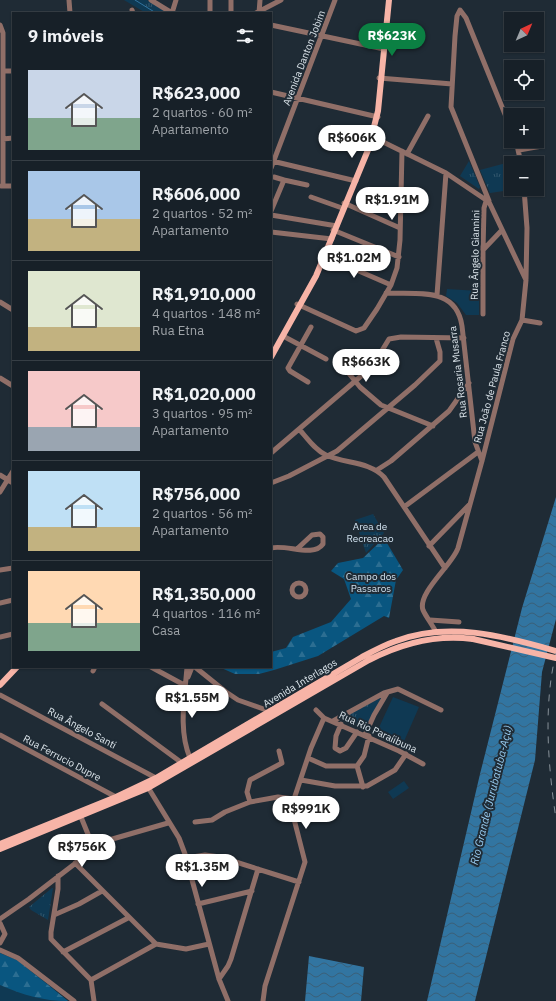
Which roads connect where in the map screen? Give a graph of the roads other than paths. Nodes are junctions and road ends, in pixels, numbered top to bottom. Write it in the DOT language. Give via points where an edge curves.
graph roads {
  1 [pos="69,0"];
  2 [pos="150,0"];
  3 [pos="176,0"];
  4 [pos="210,0"];
  5 [pos="230,0"];
  6 [pos="260,0"];
  7 [pos="281,0"];
  8 [pos="335,0"];
  9 [pos="386,0"];
  10 [pos="389,0"];
  11 [pos="70,12"];
  12 [pos="170,12"];
  13 [pos="172,12"];
  14 [pos="210,12"];
  15 [pos="231,12"];
  16 [pos="257,12"];
  17 [pos="0,25"];
  18 [pos="272,26"];
  19 [pos="322,36"];
  20 [pos="383,49"];
  21 [pos="12,71"];
  22 [pos="3,72"];
  23 [pos="380,78"];
  24 [pos="452,84"];
  25 [pos="272,92"];
  26 [pos="298,99"];
  27 [pos="504,112"];
  28 [pos="428,116"];
  29 [pos="376,117"];
  30 [pos="373,137"];
  31 [pos="12,138"];
  32 [pos="3,139"];
  33 [pos="530,148"];
  34 [pos="519,150"];
  35 [pos="404,153"];
  36 [pos="520,156"];
  37 [pos="272,161"];
  38 [pos="446,173"];
  39 [pos="274,177"];
  40 [pos="284,180"];
  41 [pos="354,181"];
  42 [pos="307,185"];
  43 [pos="2,186"];
  44 [pos="484,189"];
  45 [pos="479,195"];
  46 [pos="525,196"];
  47 [pos="311,197"];
  48 [pos="487,200"];
  49 [pos="344,205"];
  50 [pos="272,209"];
  51 [pos="272,215"];
  52 [pos="335,228"];
  53 [pos="400,228"];
  54 [pos="502,230"];
  55 [pos="272,232"];
  56 [pos="331,238"];
  57 [pos="483,250"];
  58 [pos="323,256"];
  59 [pos="399,257"];
  60 [pos="517,261"];
  61 [pos="527,261"];
  62 [pos="526,280"];
  63 [pos="391,284"];
  64 [pos="386,293"];
  65 [pos="437,295"];
  66 [pos="0,302"];
  67 [pos="298,305"];
  68 [pos="12,308"];
  69 [pos="483,314"];
  70 [pos="522,320"];
  71 [pos="540,323"];
  72 [pos="311,327"];
  73 [pos="283,336"];
  74 [pos="436,338"];
  75 [pos="464,338"];
  76 [pos="300,345"];
  77 [pos="272,349"];
  78 [pos="272,355"];
  79 [pos="326,359"];
  80 [pos="342,366"];
  81 [pos="0,378"];
  82 [pos="354,381"];
  83 [pos="308,382"];
  84 [pos="469,383"];
  85 [pos="12,385"];
  86 [pos="388,409"];
  87 [pos="433,426"];
  88 [pos="299,429"];
  89 [pos="272,452"];
  90 [pos="478,452"];
  91 [pos="326,455"];
  92 [pos="482,461"];
  93 [pos="377,470"];
  94 [pos="12,472"];
  95 [pos="0,476"];
  96 [pos="7,480"];
  97 [pos="12,482"];
  98 [pos="272,483"];
  99 [pos="0,492"];
  100 [pos="469,505"];
  101 [pos="404,507"];
  102 [pos="429,546"];
  103 [pos="272,548"];
  104 [pos="298,548"];
  105 [pos="12,568"];
  106 [pos="445,568"];
  107 [pos="0,570"];
  108 [pos="12,600"];
  109 [pos="0,603"];
  110 [pos="430,620"];
  111 [pos="459,622"];
  112 [pos="436,632"];
  113 [pos="12,634"];
  114 [pos="474,635"];
  115 [pos="0,636"];
  116 [pos="556,651"];
  117 [pos="556,658"];
  118 [pos="14,668"];
  119 [pos="153,668"];
  120 [pos="187,668"];
  121 [pos="192,668"];
  122 [pos="196,668"];
  123 [pos="187,680"];
  124 [pos="1,682"];
  125 [pos="186,686"];
  126 [pos="387,692"];
  127 [pos="0,695"];
  128 [pos="102,704"];
  129 [pos="316,710"];
  130 [pos="441,710"];
  131 [pos="273,713"];
  132 [pos="324,718"];
  133 [pos="334,721"];
  134 [pos="341,724"];
  135 [pos="357,732"];
  136 [pos="0,735"];
  137 [pos="367,736"];
  138 [pos="279,750"];
  139 [pos="406,754"];
  140 [pos="190,758"];
  141 [pos="308,758"];
  142 [pos="182,763"];
  143 [pos="423,764"];
  144 [pos="357,766"];
  145 [pos="156,778"];
  146 [pos="301,780"];
  147 [pos="147,786"];
  148 [pos="363,787"];
  149 [pos="116,797"];
  150 [pos="294,799"];
  151 [pos="250,802"];
  152 [pos="81,817"];
  153 [pos="196,822"];
  154 [pos="168,823"];
  155 [pos="0,844"];
  156 [pos="0,849"];
  157 [pos="94,849"];
  158 [pos="186,858"];
  159 [pos="75,863"];
  160 [pos="258,869"];
  161 [pos="58,876"];
  162 [pos="299,882"];
  163 [pos="102,891"];
  164 [pos="252,891"];
  165 [pos="198,904"];
  166 [pos="54,915"];
  167 [pos="128,918"];
  168 [pos="0,919"];
  169 [pos="0,923"];
  170 [pos="0,943"];
  171 [pos="156,944"];
  172 [pos="210,944"];
  173 [pos="0,950"];
  174 [pos="63,952"];
  175 [pos="219,979"];
  176 [pos="91,980"];
  177 [pos="93,999"];
  178 [pos="74,1001"];
  179 [pos="228,1001"];
  180 [pos="263,1001"];
  1 -- 11 [label="street"];
  2 -- 12 [label="street"];
  3 -- 13 [label="street"];
  4 -- 14 [label="street"];
  5 -- 15 [label="street"];
  6 -- 16 [label="street"];
  7 -- 16 [label="street"];
  8 -- 19 [label="street, Avenida Danton Jobim"];
  9 -- 20 [label="main road"];
  10 -- 20 [label="main road"];
  17 -- 22 [label="street" via="4,33"];
  18 -- 19 [label="street"];
  19 -- 20 [label="street"];
  19 -- 26 [label="street, Avenida Danton Jobim"];
  20 -- 23 [label="main road"];
  21 -- 22 [label="street"];
  22 -- 32 [label="street"];
  23 -- 24 [label="street"];
  23 -- 29 [label="main road"];
  24 -- 27 [label="street" via="460,10 466,18"];
  24 -- 44 [label="street" via="452,111"];
  25 -- 26 [label="street"];
  26 -- 29 [label="street"];
  26 -- 37 [label="street, Avenida Danton Jobim"];
  28 -- 35 [label="street"];
  29 -- 30 [label="main road"];
  29 -- 41 [label="main road"];
  30 -- 35 [label="street"];
  30 -- 41 [label="main road"];
  31 -- 32 [label="street"];
  32 -- 43 [label="street"];
  33 -- 34 [label="street"];
  34 -- 36 [label="street"];
  35 -- 38 [label="street"];
  35 -- 53 [label="street"];
  37 -- 41 [label="street"];
  38 -- 45 [label="street"];
  38 -- 65 [label="street"];
  39 -- 40 [label="street"];
  40 -- 42 [label="street"];
  40 -- 50 [label="street"];
  41 -- 49 [label="main road"];
  44 -- 45 [label="street"];
  44 -- 48 [label="street"];
  45 -- 48 [label="street"];
  46 -- 61 [label="street, Rua João de Paula Franco"];
  47 -- 49 [label="street"];
  48 -- 54 [label="street"];
  48 -- 57 [label="street, Rua Ângelo Giannini"];
  49 -- 52 [label="main road"];
  49 -- 53 [label="street"];
  51 -- 52 [label="street"];
  52 -- 56 [label="main road"];
  52 -- 59 [label="street"];
  53 -- 59 [label="street"];
  54 -- 57 [label="street"];
  54 -- 60 [label="street"];
  55 -- 56 [label="street"];
  56 -- 58 [label="main road"];
  57 -- 69 [label="street, Rua Ângelo Giannini"];
  58 -- 63 [label="street"];
  58 -- 67 [label="main road"];
  59 -- 63 [label="street"];
  60 -- 61 [label="street"];
  60 -- 62 [label="street"];
  61 -- 62 [label="street, Rua João de Paula Franco"];
  62 -- 70 [label="street, Rua João de Paula Franco"];
  63 -- 64 [label="street"];
  64 -- 65 [label="street"];
  64 -- 67 [label="street" via="364,328 359,331"];
  65 -- 75 [label="street, Rua Rosaria Musarra" via="450,302 459,312"];
  66 -- 68 [label="street"];
  67 -- 73 [label="main road"];
  67 -- 77 [label="main road"];
  70 -- 71 [label="street"];
  70 -- 92 [label="street, Rua João de Paula Franco" via="513,338"];
  72 -- 76 [label="street"];
  73 -- 76 [label="street"];
  73 -- 78 [label="main road"];
  74 -- 75 [label="street"];
  74 -- 82 [label="street" via="389,339 375,362"];
  74 -- 86 [label="street" via="440,361"];
  75 -- 84 [label="street, Rua Rosaria Musarra"];
  76 -- 79 [label="street"];
  76 -- 83 [label="street" via="288,368"];
  80 -- 82 [label="street"];
  81 -- 85 [label="street"];
  82 -- 86 [label="street" via="374,401"];
  82 -- 88 [label="street"];
  84 -- 87 [label="street" via="449,411"];
  84 -- 90 [label="street, Rua Rosaria Musarra"];
  86 -- 87 [label="street"];
  86 -- 91 [label="street" via="342,448"];
  87 -- 93 [label="street"];
  88 -- 89 [label="street"];
  88 -- 91 [label="street"];
  90 -- 92 [label="street, Rua Rosaria Musarra"];
  90 -- 101 [label="street"];
  91 -- 93 [label="street"];
  91 -- 98 [label="street" via="290,476"];
  92 -- 100 [label="street, Rua João de Paula Franco"];
  93 -- 101 [label="street"];
  94 -- 96 [label="street"];
  95 -- 96 [label="street"];
  96 -- 97 [label="street"];
  96 -- 99 [label="street"];
  100 -- 102 [label="street"];
  100 -- 106 [label="street, Rua João de Paula Franco" via="456,553"];
  101 -- 102 [label="street"];
  102 -- 106 [label="street"];
  103 -- 104 [label="street"];
  104 -- 104 [label="street" via="307,551 317,550 323,544 323,537 317,533 312,535"];
  105 -- 107 [label="street"];
  106 -- 110 [label="street, Rua João de Paula Franco" via="428,592 423,605 423,610"];
  108 -- 109 [label="street"];
  110 -- 111 [label="street"];
  110 -- 112 [label="street"];
  112 -- 114 [label="main road, Avenida Interlagos"];
  112 -- 131 [label="main road, Avenida Interlagos" via="396,641 376,650"];
  113 -- 115 [label="street"];
  114 -- 116 [label="main road" via="520,640"];
  114 -- 117 [label="main road, bridge"];
  114 -- 131 [label="main road, Avenida Interlagos" via="438,638 395,647"];
  118 -- 124 [label="main road"];
  119 -- 125 [label="street"];
  120 -- 123 [label="street"];
  121 -- 123 [label="street"];
  122 -- 131 [label="street" via="238,700"];
  123 -- 125 [label="street"];
  125 -- 140 [label="street" via="183,701 184,741"];
  126 -- 130 [label="street" via="402,690"];
  126 -- 133 [label="street"];
  126 -- 137 [label="street" via="374,715"];
  127 -- 145 [label="street, Rua Ângelo Santi"];
  128 -- 142 [label="street"];
  129 -- 132 [label="street"];
  131 -- 140 [label="main road, Avenida Interlagos"];
  131 -- 147 [label="main road, Avenida Interlagos"];
  132 -- 133 [label="street, Rua Rio Paraíibuna"];
  132 -- 141 [label="street"];
  133 -- 134 [label="street, Rua Rio Paraíibuna"];
  134 -- 135 [label="street, Rua Rio Paraíibuna"];
  134 -- 135 [label="street" via="336,743 336,748 340,751 346,748"];
  135 -- 137 [label="street, Rua Rio Paraíibuna"];
  136 -- 149 [label="street, Rua Ferrucio Dupre"];
  137 -- 139 [label="street, Rua Rio Paraíibuna"];
  137 -- 144 [label="street" via="364,756"];
  138 -- 151 [label="street" via="282,763 250,780 247,792"];
  139 -- 143 [label="street, Rua Rio Paraíibuna"];
  139 -- 148 [label="street" via="395,770 373,784"];
  140 -- 142 [label="main road, Avenida Interlagos"];
  141 -- 144 [label="street" via="326,766"];
  141 -- 146 [label="street"];
  142 -- 145 [label="main road, Avenida Interlagos"];
  144 -- 148 [label="street"];
  145 -- 147 [label="main road, Avenida Interlagos"];
  146 -- 148 [label="street" via="335,786"];
  146 -- 150 [label="street"];
  147 -- 149 [label="main road, Avenida Interlagos"];
  147 -- 152 [label="main road, Avenida Interlagos"];
  147 -- 154 [label="street"];
  149 -- 155 [label="main road, Avenida Interlagos"];
  150 -- 151 [label="street" via="278,796"];
  150 -- 162 [label="street" via="292,810 305,860"];
  151 -- 153 [label="street" via="212,820"];
  152 -- 156 [label="main road, Avenida Interlagos"];
  152 -- 157 [label="street"];
  154 -- 157 [label="street" via="114,837"];
  154 -- 158 [label="street" via="178,838"];
  157 -- 159 [label="street"];
  158 -- 160 [label="street" via="214,856"];
  158 -- 165 [label="street"];
  159 -- 161 [label="street"];
  159 -- 163 [label="street"];
  160 -- 162 [label="street"];
  160 -- 164 [label="street"];
  161 -- 166 [label="street"];
  161 -- 168 [label="street" via="29,900"];
  162 -- 180 [label="street"];
  163 -- 166 [label="street"];
  163 -- 167 [label="street"];
  164 -- 165 [label="street"];
  164 -- 175 [label="street" via="231,959"];
  165 -- 172 [label="street"];
  166 -- 174 [label="street" via="51,936"];
  167 -- 171 [label="street"];
  167 -- 174 [label="street"];
  169 -- 170 [label="street" via="4,934"];
  171 -- 172 [label="street" via="186,949"];
  171 -- 176 [label="street"];
  172 -- 175 [label="street"];
  173 -- 178 [label="street" via="18,958"];
  174 -- 176 [label="street"];
  175 -- 179 [label="street"];
  176 -- 177 [label="street"];
}
